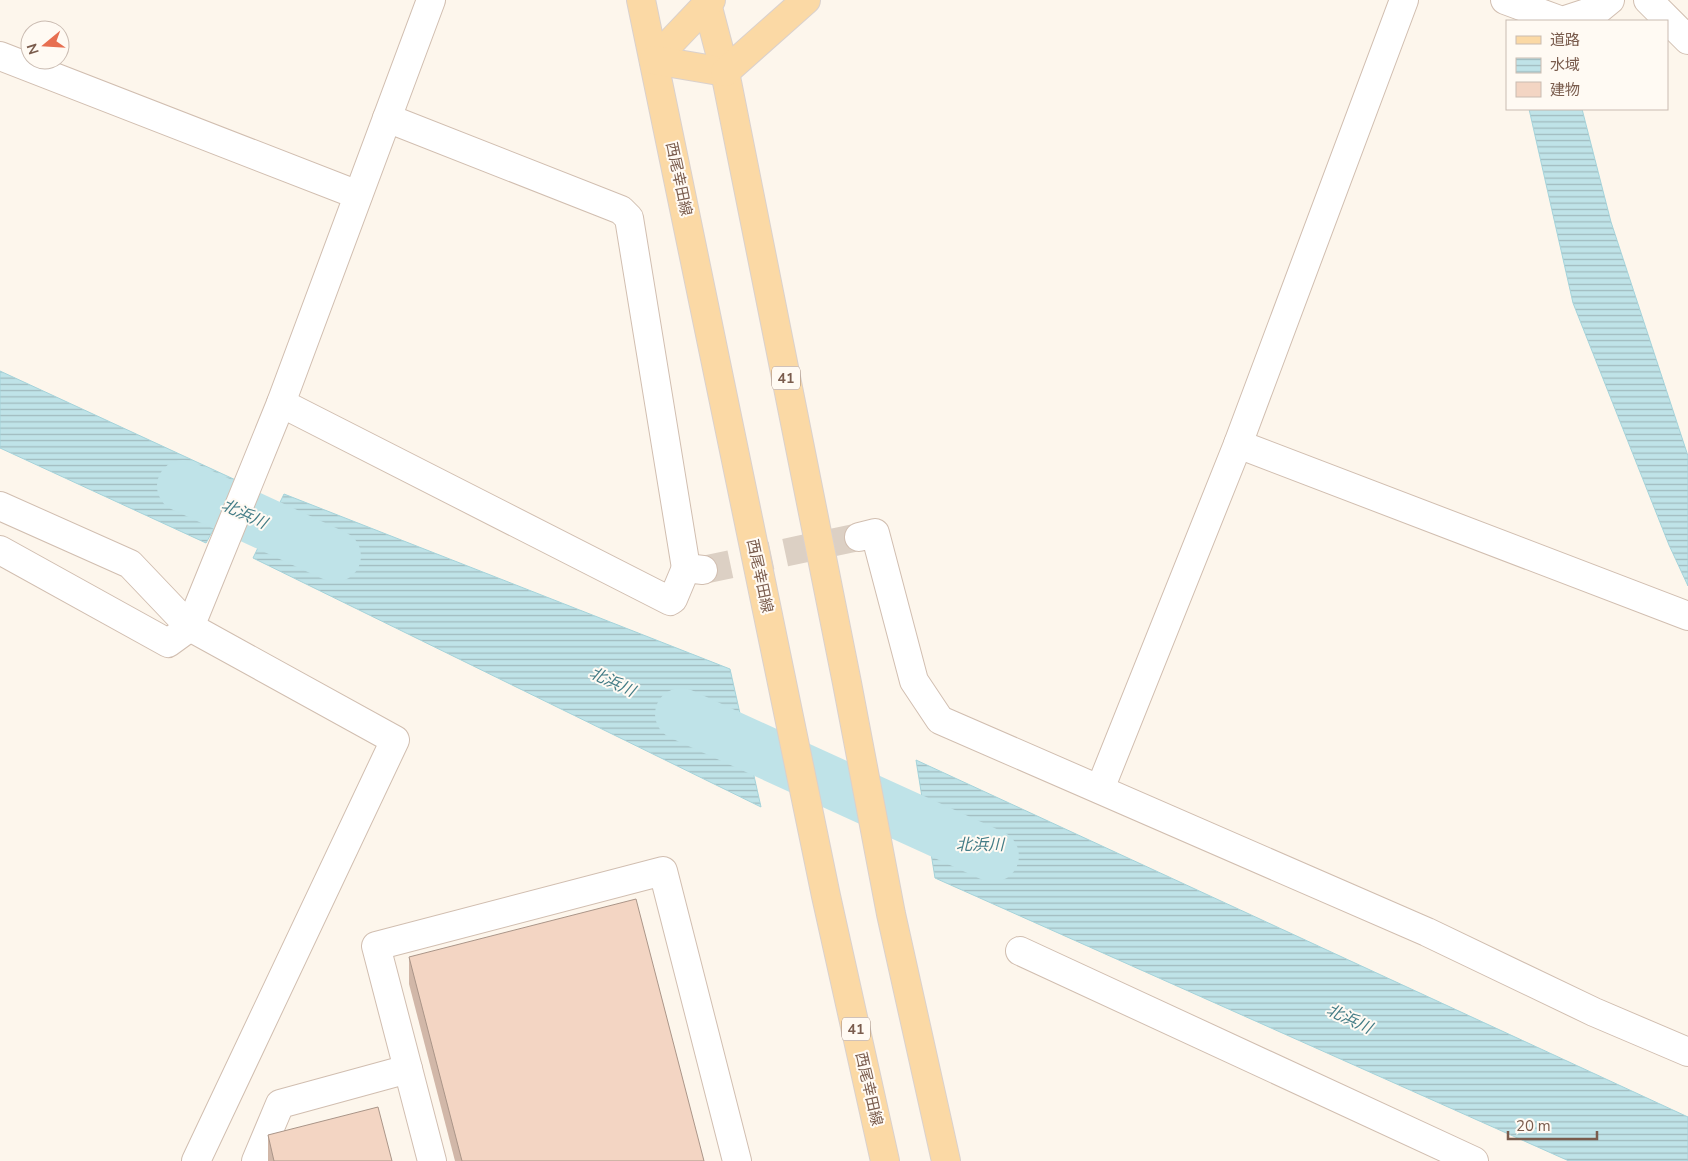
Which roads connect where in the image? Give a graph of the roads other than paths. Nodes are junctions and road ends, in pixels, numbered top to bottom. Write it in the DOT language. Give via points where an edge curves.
graph roads {
  1 [pos="430,0"];
  2 [pos="642,0"];
  3 [pos="806,0"];
  4 [pos="1404,0"];
  5 [pos="1505,0"];
  6 [pos="1610,0"];
  7 [pos="1648,0"];
  8 [pos="708,1"];
  9 [pos="1559,20"];
  10 [pos="1565,20"];
  11 [pos="1688,40"];
  12 [pos="0,56"];
  13 [pos="654,60"];
  14 [pos="725,72"];
  15 [pos="387,118"];
  16 [pos="358,195"];
  17 [pos="281,403"];
  18 [pos="1238,444"];
  19 [pos="0,506"];
  20 [pos="859,537"];
  21 [pos="0,550"];
  22 [pos="1680,613"];
  23 [pos="190,627"];
  24 [pos="1100,789"];
  25 [pos="1020,951"];
  26 [pos="1688,1052"];
  27 [pos="408,1070"];
  28 [pos="196,1161"];
  29 [pos="256,1161"];
  30 [pos="432,1161"];
  31 [pos="737,1161"];
  32 [pos="885,1161"];
  33 [pos="946,1161"];
  34 [pos="1474,1161"];
  1 -- 15 [label="street"];
  2 -- 13 [label="main road, 西尾幸田線"];
  3 -- 14 [label="main road"];
  4 -- 18 [label="street"];
  5 -- 9 [label="street"];
  6 -- 10 [label="street" via="1599,9"];
  7 -- 11 [label="street"];
  8 -- 13 [label="main road"];
  8 -- 14 [label="main road"];
  12 -- 16 [label="street"];
  13 -- 14 [label="main road"];
  13 -- 32 [label="main road, 西尾幸田線 / 41" via="826,896"];
  14 -- 33 [label="main road, 41" via="891,914"];
  15 -- 16 [label="street"];
  15 -- 17 [label="street" via="621,210 629,218 694,569 670,601"];
  16 -- 17 [label="street"];
  17 -- 23 [label="street"];
  18 -- 22 [label="street"];
  18 -- 24 [label="street"];
  19 -- 23 [label="street" via="130,564"];
  20 -- 24 [label="street" via="875,533 914,681 940,720"];
  21 -- 23 [label="street" via="168,644"];
  23 -- 28 [label="street" via="395,740"];
  24 -- 26 [label="street" via="1427,932 1594,1012"];
  25 -- 34 [label="street"];
  27 -- 29 [label="street" via="280,1104"];
  27 -- 30 [label="street"];
  27 -- 31 [label="street" via="376,946 663,872"];
}
